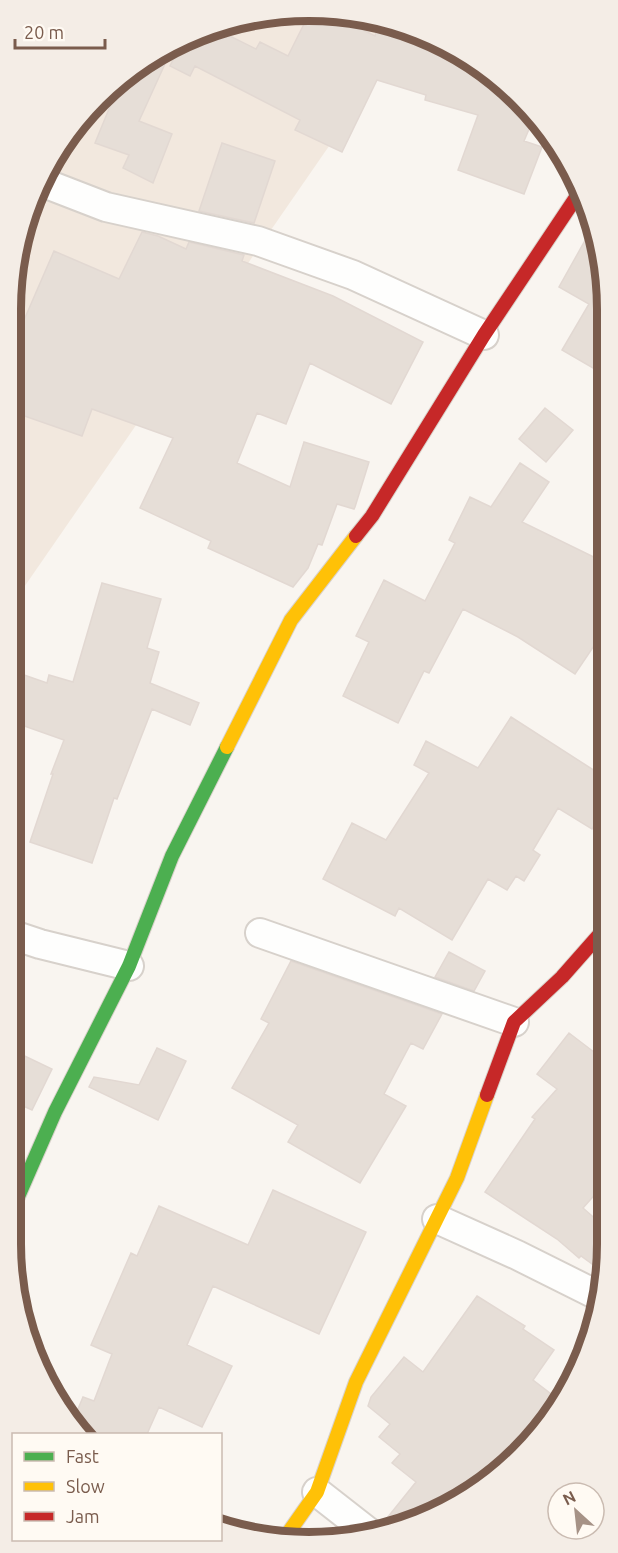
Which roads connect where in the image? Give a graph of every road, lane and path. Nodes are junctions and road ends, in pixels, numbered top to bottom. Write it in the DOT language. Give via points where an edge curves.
graph roads {
  1 [pos="50,185"];
  2 [pos="575,199"];
  3 [pos="484,335"];
  4 [pos="260,933"];
  5 [pos="597,937"];
  6 [pos="21,938"];
  7 [pos="129,966"];
  8 [pos="514,1022"];
  9 [pos="21,1190"];
  10 [pos="437,1219"];
  11 [pos="593,1293"];
  12 [pos="317,1492"];
  13 [pos="361,1527"];
  14 [pos="290,1531"];
  1 -- 3 [label="street" via="106,207 258,241 353,275"];
  2 -- 3 [label="street"];
  3 -- 7 [label="street" via="372,516 291,620 172,856"];
  4 -- 8 [label="street"];
  5 -- 8 [label="street"];
  6 -- 7 [label="street"];
  7 -- 9 [label="street" via="55,1112"];
  8 -- 10 [label="street" via="457,1178"];
  10 -- 11 [label="street"];
  10 -- 12 [label="street" via="356,1382"];
  12 -- 13 [label="street"];
  12 -- 14 [label="street"];
}
